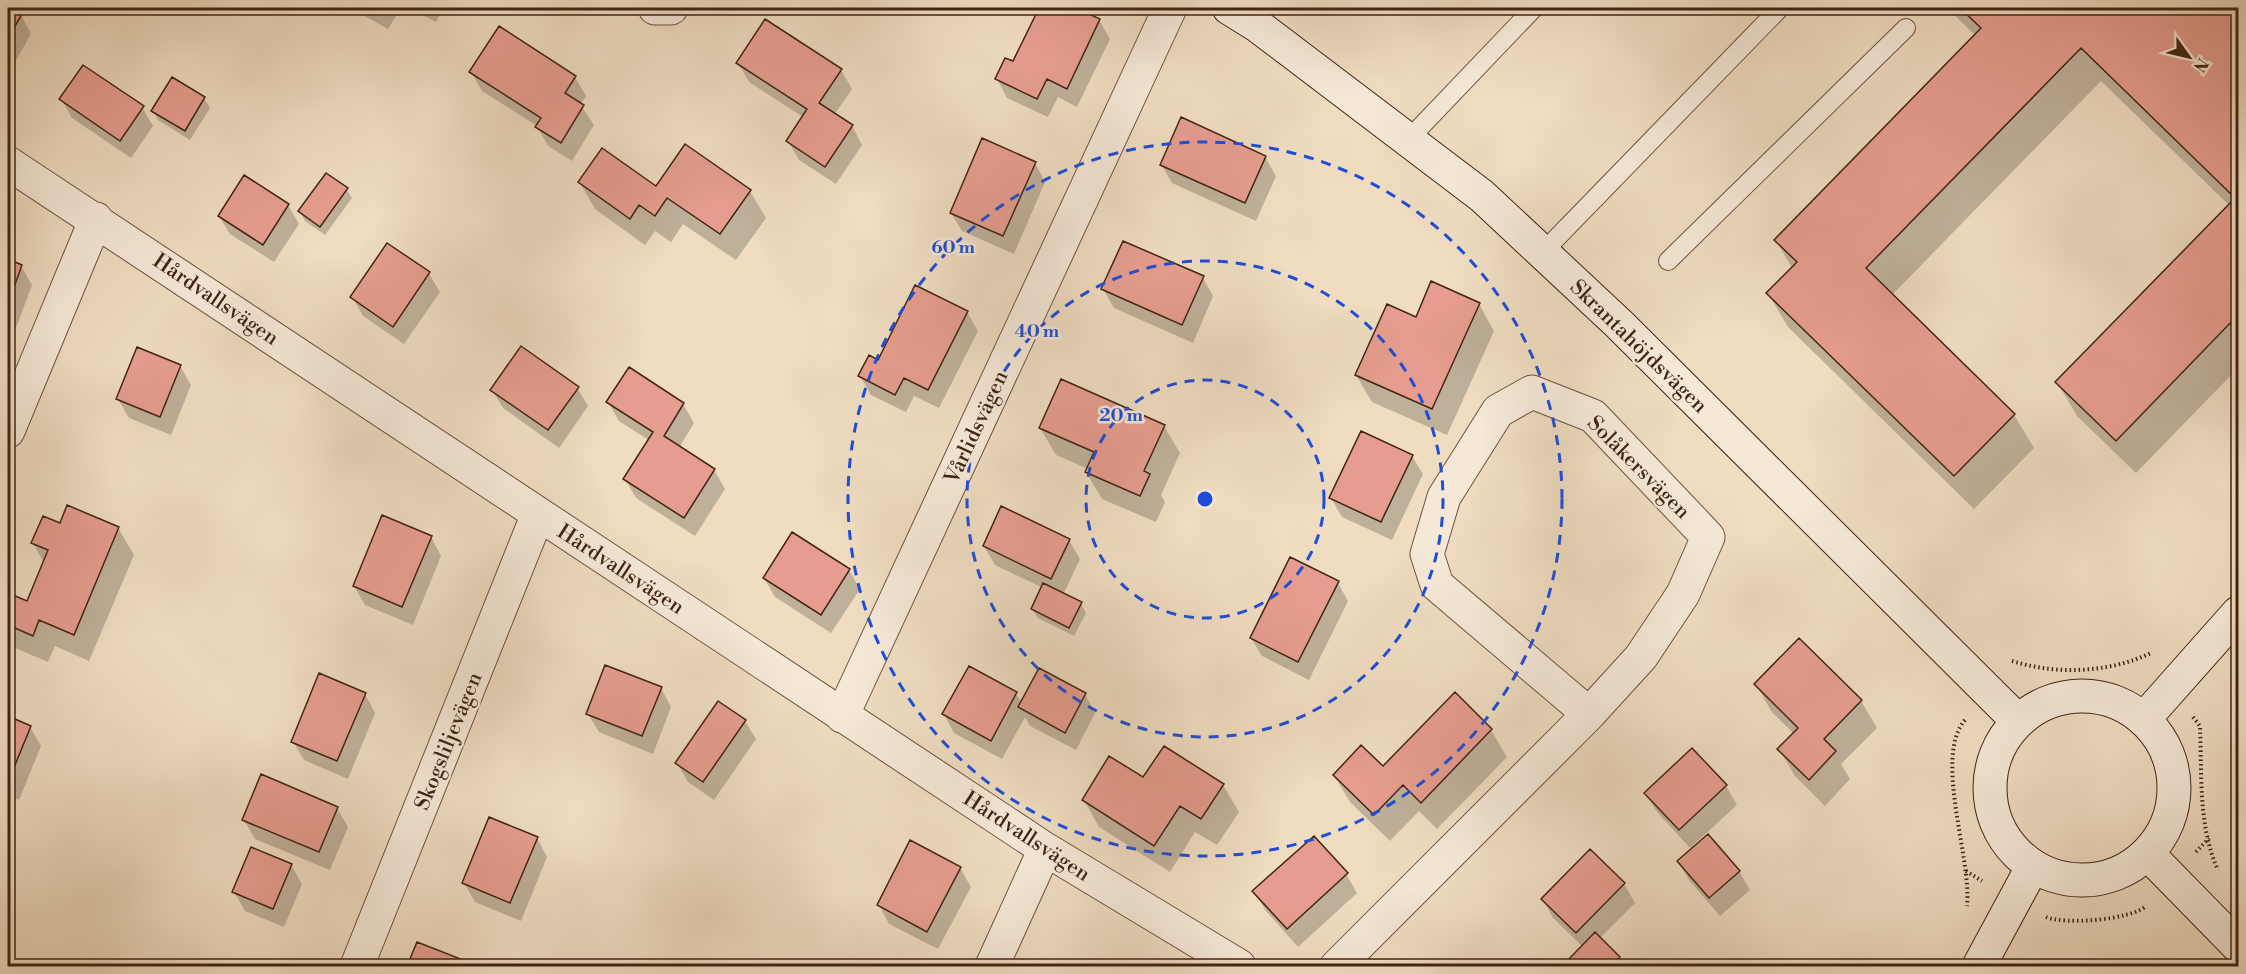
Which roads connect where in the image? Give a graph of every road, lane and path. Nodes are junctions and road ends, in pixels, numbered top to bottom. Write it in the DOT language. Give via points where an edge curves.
graph roads {
  1 [pos="655,8"];
  2 [pos="671,8"];
  3 [pos="1170,8"];
  4 [pos="1229,8"];
  5 [pos="1534,8"];
  6 [pos="1780,8"];
  7 [pos="1906,28"];
  8 [pos="1408,140"];
  9 [pos="8,163"];
  10 [pos="96,219"];
  11 [pos="1543,252"];
  12 [pos="1668,261"];
  13 [pos="8,431"];
  14 [pos="538,514"];
  15 [pos="2238,613"];
  16 [pos="2026,666"];
  17 [pos="1992,696"];
  18 [pos="1589,714"];
  19 [pos="843,716"];
  20 [pos="2144,719"];
  21 [pos="2018,721"];
  22 [pos="2200,726"];
  23 [pos="2209,838"];
  24 [pos="1045,849"];
  25 [pos="2147,853"];
  26 [pos="2033,866"];
  27 [pos="1965,870"];
  28 [pos="2172,878"];
  29 [pos="2223,878"];
  30 [pos="2016,900"];
  31 [pos="1966,917"];
  32 [pos="2238,946"];
  33 [pos="357,966"];
  34 [pos="992,966"];
  35 [pos="1239,966"];
  36 [pos="1337,966"];
  37 [pos="1979,966"];
  1 -- 2 [label="street"];
  3 -- 19 [label="street, Vårlidsvägen"];
  4 -- 8 [label="street, Skrantahöjdsvägen"];
  5 -- 8 [label="lane"];
  6 -- 11 [label="lane"];
  7 -- 12 [label="lane"];
  8 -- 11 [label="street, Skrantahöjdsvägen" via="1482,196"];
  9 -- 10 [label="street, Hårdvallsvägen"];
  10 -- 13 [label="street"];
  10 -- 14 [label="street, Hårdvallsvägen"];
  11 -- 17 [label="street, Skrantahöjdsvägen"];
  14 -- 19 [label="street, Hårdvallsvägen"];
  14 -- 33 [label="street, Skogsliljevägen"];
  15 -- 20 [label="street"];
  16 -- 17 [label="path"];
  17 -- 21 [label="street, Skrantahöjdsvägen"];
  17 -- 27 [label="path" via="1964,722 1953,744"];
  18 -- 18 [label="street, Solåkersvägen" via="1641,657 1683,594 1708,537 1593,416 1532,392 1498,411 1444,497 1427,554 1437,585"];
  18 -- 36 [label="street, Solåkersvägen"];
  19 -- 24 [label="street, Hårdvallsvägen"];
  20 -- 21 [label="street" via="2118,703 2081,696 2043,704"];
  20 -- 25 [label="street" via="2166,749 2174,786 2167,822"];
  21 -- 26 [label="street" via="1999,747 1990,778 1990,794 2004,838"];
  22 -- 23 [label="path"];
  23 -- 28 [label="path"];
  23 -- 29 [label="path" via="2211,855"];
  24 -- 34 [label="street"];
  24 -- 35 [label="street, Hårdvallsvägen"];
  25 -- 26 [label="street" via="2124,870 2096,879 2067,879"];
  25 -- 28 [label="street"];
  26 -- 30 [label="street"];
  27 -- 30 [label="path"];
  27 -- 31 [label="path"];
  28 -- 30 [label="path" via="2145,908 2134,914 2059,921"];
  28 -- 32 [label="street"];
  30 -- 37 [label="street"];
}
